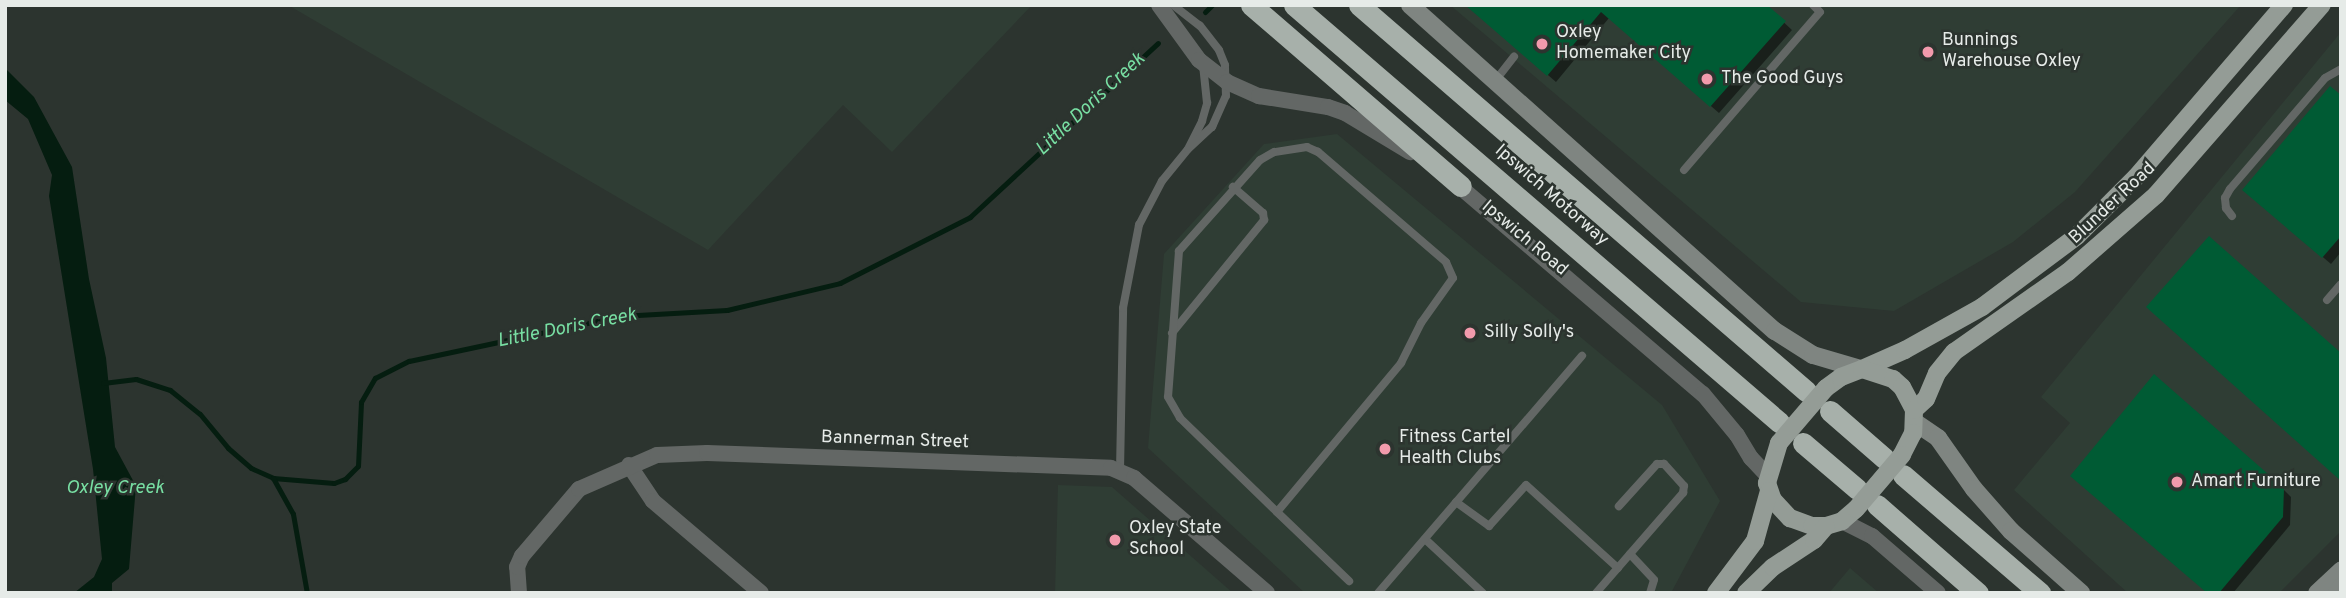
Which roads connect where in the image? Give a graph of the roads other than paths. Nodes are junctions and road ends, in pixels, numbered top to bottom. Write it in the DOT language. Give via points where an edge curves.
graph roads {
  1 [pos="1159,5"];
  2 [pos="1173,5"];
  3 [pos="1251,5"];
  4 [pos="1294,5"];
  5 [pos="1359,5"];
  6 [pos="1410,5"];
  7 [pos="1813,5"];
  8 [pos="2270,5"];
  9 [pos="2284,5"];
  10 [pos="2322,5"];
  11 [pos="2266,27"];
  12 [pos="1514,57"];
  13 [pos="1203,64"];
  14 [pos="2341,69"];
  15 [pos="1495,81"];
  16 [pos="1227,82"];
  17 [pos="1188,149"];
  18 [pos="1684,170"];
  19 [pos="1461,186"];
  20 [pos="1233,187"];
  21 [pos="2232,216"];
  22 [pos="2341,284"];
  23 [pos="2327,300"];
  24 [pos="1171,335"];
  25 [pos="1582,356"];
  26 [pos="1861,369"];
  27 [pos="1816,389"];
  28 [pos="1830,411"];
  29 [pos="1915,416"];
  30 [pos="1779,432"];
  31 [pos="1803,443"];
  32 [pos="1896,463"];
  33 [pos="629,465"];
  34 [pos="1120,471"];
  35 [pos="1768,484"];
  36 [pos="1863,501"];
  37 [pos="1456,502"];
  38 [pos="1619,506"];
  39 [pos="1277,512"];
  40 [pos="1834,524"];
  41 [pos="1425,539"];
  42 [pos="1630,554"];
  43 [pos="1618,568"];
  44 [pos="2341,571"];
  45 [pos="1349,581"];
  46 [pos="2341,587"];
  47 [pos="519,593"];
  48 [pos="761,593"];
  49 [pos="1267,593"];
  50 [pos="1378,593"];
  51 [pos="1483,593"];
  52 [pos="1596,593"];
  53 [pos="1650,593"];
  54 [pos="1716,593"];
  55 [pos="1746,593"];
  56 [pos="1938,593"];
  57 [pos="1978,593"];
  58 [pos="2040,593"];
  59 [pos="2081,593"];
  60 [pos="2317,593"];
  61 [pos="2337,593"];
  1 -- 13 [label="street, Ipswich Road"];
  2 -- 16 [label="lane" via="1210,36 1225,65"];
  3 -- 19 [label="highway"];
  4 -- 30 [label="highway, Ipswich Motorway"];
  5 -- 27 [label="highway, Ipswich Motorway"];
  6 -- 15 [label="main road"];
  7 -- 18 [label="lane" via="1820,12"];
  8 -- 11 [label="main road"];
  9 -- 11 [label="main road, Blunder Road"];
  10 -- 29 [label="main road, Blunder Road" via="2156,195 2068,272 1954,352 1937,373"];
  11 -- 26 [label="main road, Blunder Road" via="2136,177 2077,236 1982,307 1905,351"];
  12 -- 15 [label="lane"];
  13 -- 16 [label="street, Ipswich Road"];
  13 -- 17 [label="lane" via="1207,103"];
  14 -- 21 [label="lane" via="2325,78 2230,189 2225,198"];
  15 -- 26 [label="main road" via="1775,331 1813,355"];
  16 -- 17 [label="lane" via="1215,123"];
  16 -- 19 [label="street, Ipswich Road" via="1259,96 1345,113"];
  17 -- 34 [label="lane" via="1147,206 1138,233 1123,308"];
  19 -- 35 [label="street, Ipswich Road" via="1703,394 1732,428"];
  20 -- 24 [label="lane" via="1179,251"];
  20 -- 24 [label="lane" via="1263,213 1264,220"];
  20 -- 39 [label="lane" via="1274,152 1307,147 1446,262 1453,278 1421,323 1401,363"];
  22 -- 23 [label="lane"];
  24 -- 39 [label="lane" via="1168,386 1173,407"];
  25 -- 37 [label="lane"];
  26 -- 27 [label="main road"];
  26 -- 29 [label="main road" via="1893,379 1902,387"];
  27 -- 30 [label="main road, bridge"];
  28 -- 32 [label="highway"];
  29 -- 32 [label="main road"];
  29 -- 59 [label="main road" via="1938,438 2011,531"];
  30 -- 35 [label="main road"];
  31 -- 36 [label="highway"];
  32 -- 36 [label="main road, bridge"];
  32 -- 58 [label="highway"];
  33 -- 34 [label="street, Bannerman Street" via="657,456 707,453 1099,466"];
  33 -- 47 [label="street, Bannerman Street" via="572,495 519,562"];
  33 -- 48 [label="street" via="653,501"];
  34 -- 49 [label="street, Bannerman Street" via="1141,483"];
  35 -- 40 [label="main road" via="1790,518 1812,526"];
  35 -- 54 [label="main road" via="1755,541"];
  36 -- 40 [label="main road"];
  36 -- 57 [label="highway"];
  37 -- 41 [label="lane"];
  37 -- 43 [label="lane" via="1489,526 1528,486"];
  38 -- 42 [label="lane" via="1657,464 1664,464 1684,486 1683,493"];
  39 -- 45 [label="lane"];
  40 -- 55 [label="main road" via="1773,567"];
  40 -- 56 [label="street" via="1872,536"];
  41 -- 50 [label="lane"];
  41 -- 51 [label="lane"];
  42 -- 43 [label="lane"];
  42 -- 53 [label="lane" via="1654,580"];
  43 -- 52 [label="lane"];
  44 -- 60 [label="main road"];
  46 -- 61 [label="main road"];
}
